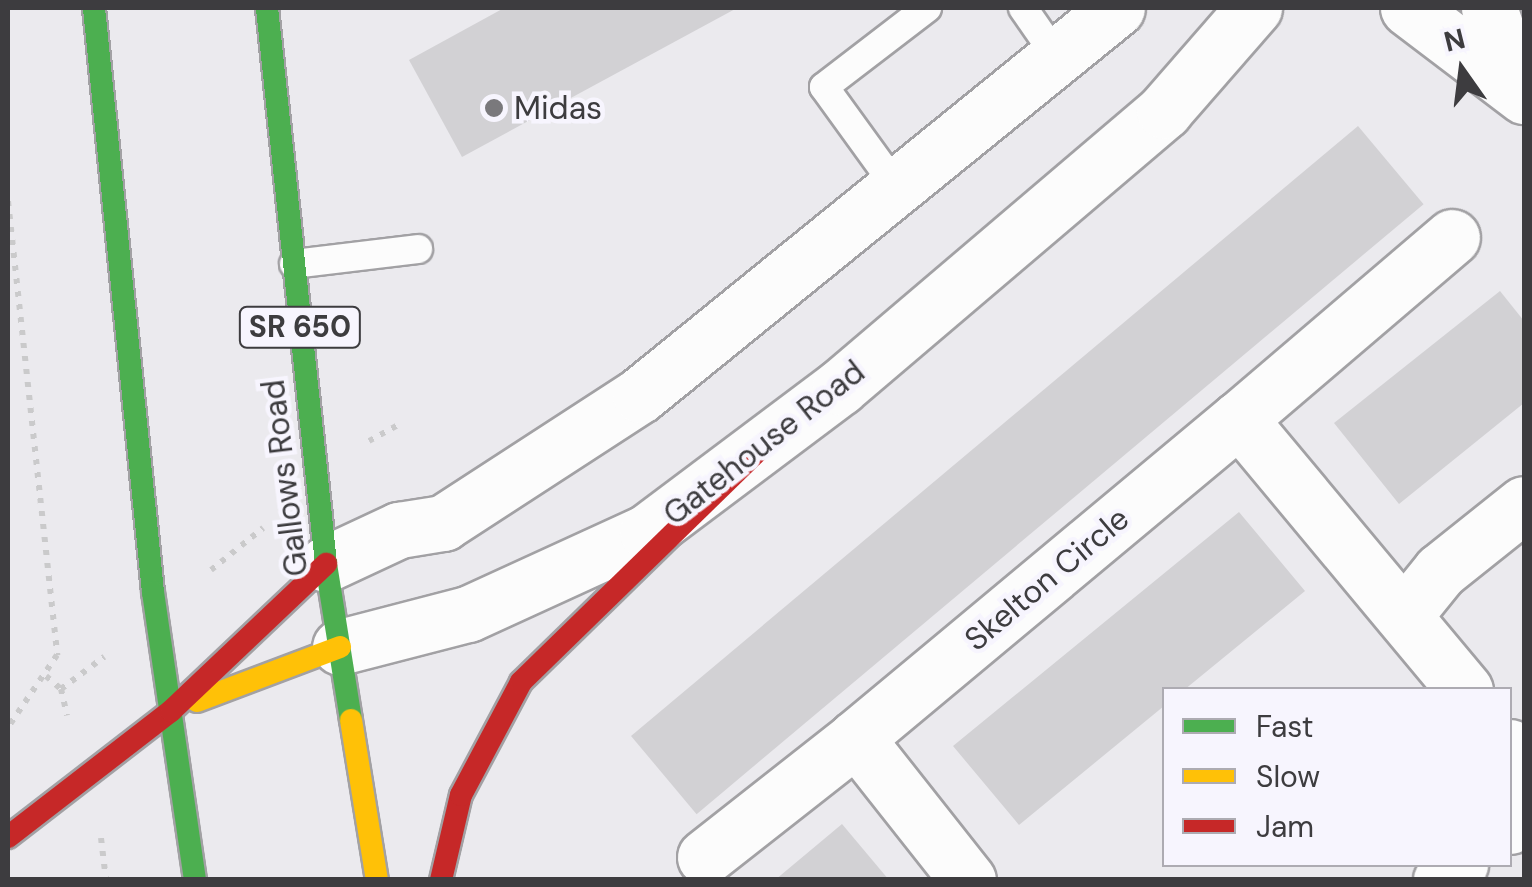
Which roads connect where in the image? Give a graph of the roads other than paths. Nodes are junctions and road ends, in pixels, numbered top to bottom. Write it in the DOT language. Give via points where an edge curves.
graph roads {
  1 [pos="94,8"];
  2 [pos="267,8"];
  3 [pos="927,8"];
  4 [pos="1023,8"];
  5 [pos="1116,8"];
  6 [pos="1254,8"];
  7 [pos="1408,8"];
  8 [pos="1489,8"];
  9 [pos="1055,54"];
  10 [pos="1520,92"];
  11 [pos="896,185"];
  12 [pos="1452,237"];
  13 [pos="418,248"];
  14 [pos="294,264"];
  15 [pos="1238,420"];
  16 [pos="766,442"];
  17 [pos="1524,504"];
  18 [pos="326,564"];
  19 [pos="1406,613"];
  20 [pos="340,646"];
  21 [pos="1463,687"];
  22 [pos="171,711"];
  23 [pos="856,738"];
  24 [pos="8,837"];
  25 [pos="705,857"];
  26 [pos="196,880"];
  27 [pos="377,880"];
  28 [pos="442,880"];
  29 [pos="968,880"];
  1 -- 22 [label="main road"];
  2 -- 14 [label="main road, Gallows Road / SR 650"];
  3 -- 11 [label="lane" via="824,87"];
  4 -- 9 [label="lane"];
  5 -- 9 [label="street, Gatehouse Road"];
  6 -- 16 [label="street, Gatehouse Road" via="1164,111"];
  7 -- 10 [label="street"];
  8 -- 10 [label="street"];
  9 -- 11 [label="street, Gatehouse Road"];
  11 -- 18 [label="street, Gatehouse Road" via="640,395 501,488 442,523 399,530"];
  12 -- 15 [label="street, Skelton Circle"];
  13 -- 14 [label="lane"];
  14 -- 18 [label="main road, Gallows Road / SR 650"];
  15 -- 19 [label="street"];
  15 -- 23 [label="street, Skelton Circle"];
  16 -- 20 [label="street, Gatehouse Road" via="647,532 468,614"];
  16 -- 28 [label="main road" via="521,682 461,795"];
  17 -- 19 [label="street" via="1440,571"];
  18 -- 20 [label="main road, Gallows Road / SR 650"];
  18 -- 22 [label="main road, Gatehouse Road"];
  19 -- 21 [label="street"];
  20 -- 22 [label="main road, Gatehouse Road"];
  20 -- 27 [label="main road, Gallows Road / SR 650"];
  22 -- 24 [label="main road, Gatehouse Road"];
  22 -- 26 [label="main road"];
  23 -- 25 [label="street, Skelton Circle"];
  23 -- 29 [label="street"];
}
